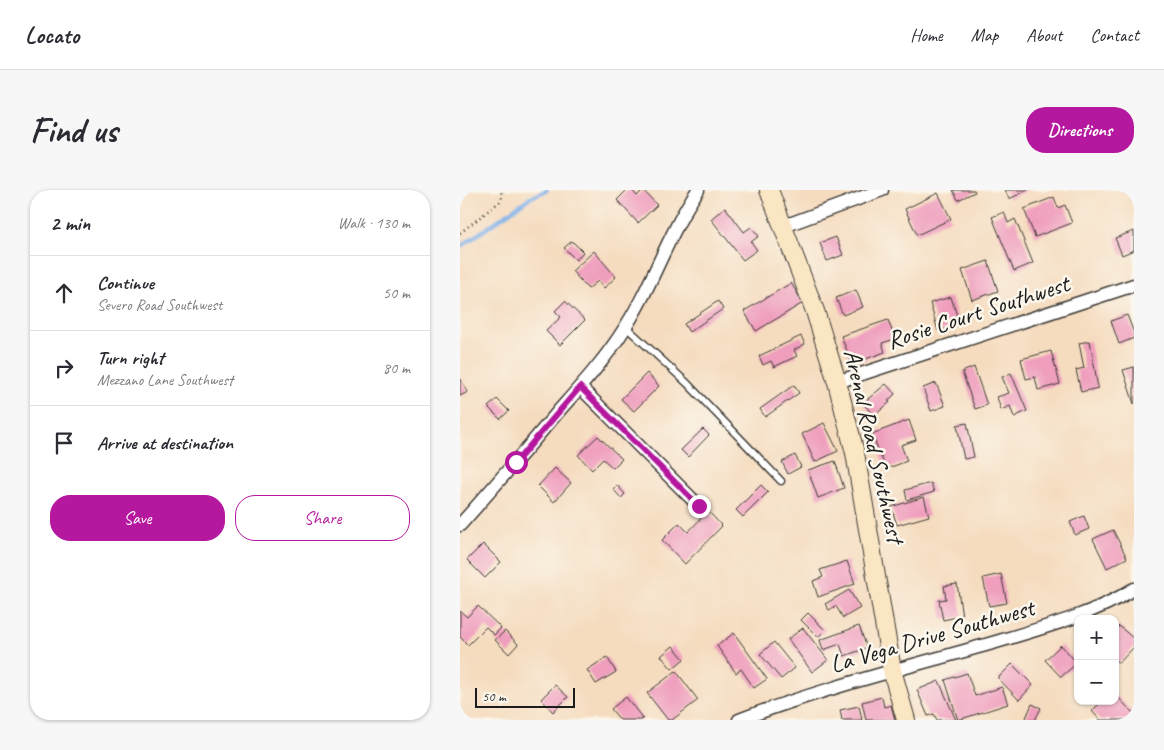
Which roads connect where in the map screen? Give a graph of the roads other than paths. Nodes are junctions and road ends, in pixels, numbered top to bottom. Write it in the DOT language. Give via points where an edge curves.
graph roads {
  1 [pos="698,190"];
  2 [pos="768,190"];
  3 [pos="882,190"];
  4 [pos="784,226"];
  5 [pos="1134,285"];
  6 [pos="626,327"];
  7 [pos="837,382"];
  8 [pos="580,387"];
  9 [pos="781,481"];
  10 [pos="699,506"];
  11 [pos="460,525"];
  12 [pos="1134,589"];
  13 [pos="892,670"];
  14 [pos="739,720"];
  15 [pos="906,720"];
  1 -- 6 [label="street" via="684,211 643,299"];
  2 -- 4 [label="street, Arenal Road Southwest"];
  3 -- 4 [label="street"];
  4 -- 7 [label="street, Arenal Road Southwest"];
  5 -- 7 [label="street, Rosie Court Southwest"];
  6 -- 8 [label="street"];
  6 -- 9 [label="lane" via="687,383"];
  7 -- 13 [label="street, Arenal Road Southwest" via="855,453"];
  8 -- 10 [label="street"];
  8 -- 11 [label="street"];
  12 -- 13 [label="street, La Vega Drive Southwest" via="1082,615"];
  13 -- 14 [label="street, La Vega Drive Southwest"];
  13 -- 15 [label="street, Arenal Road Southwest"];
}
